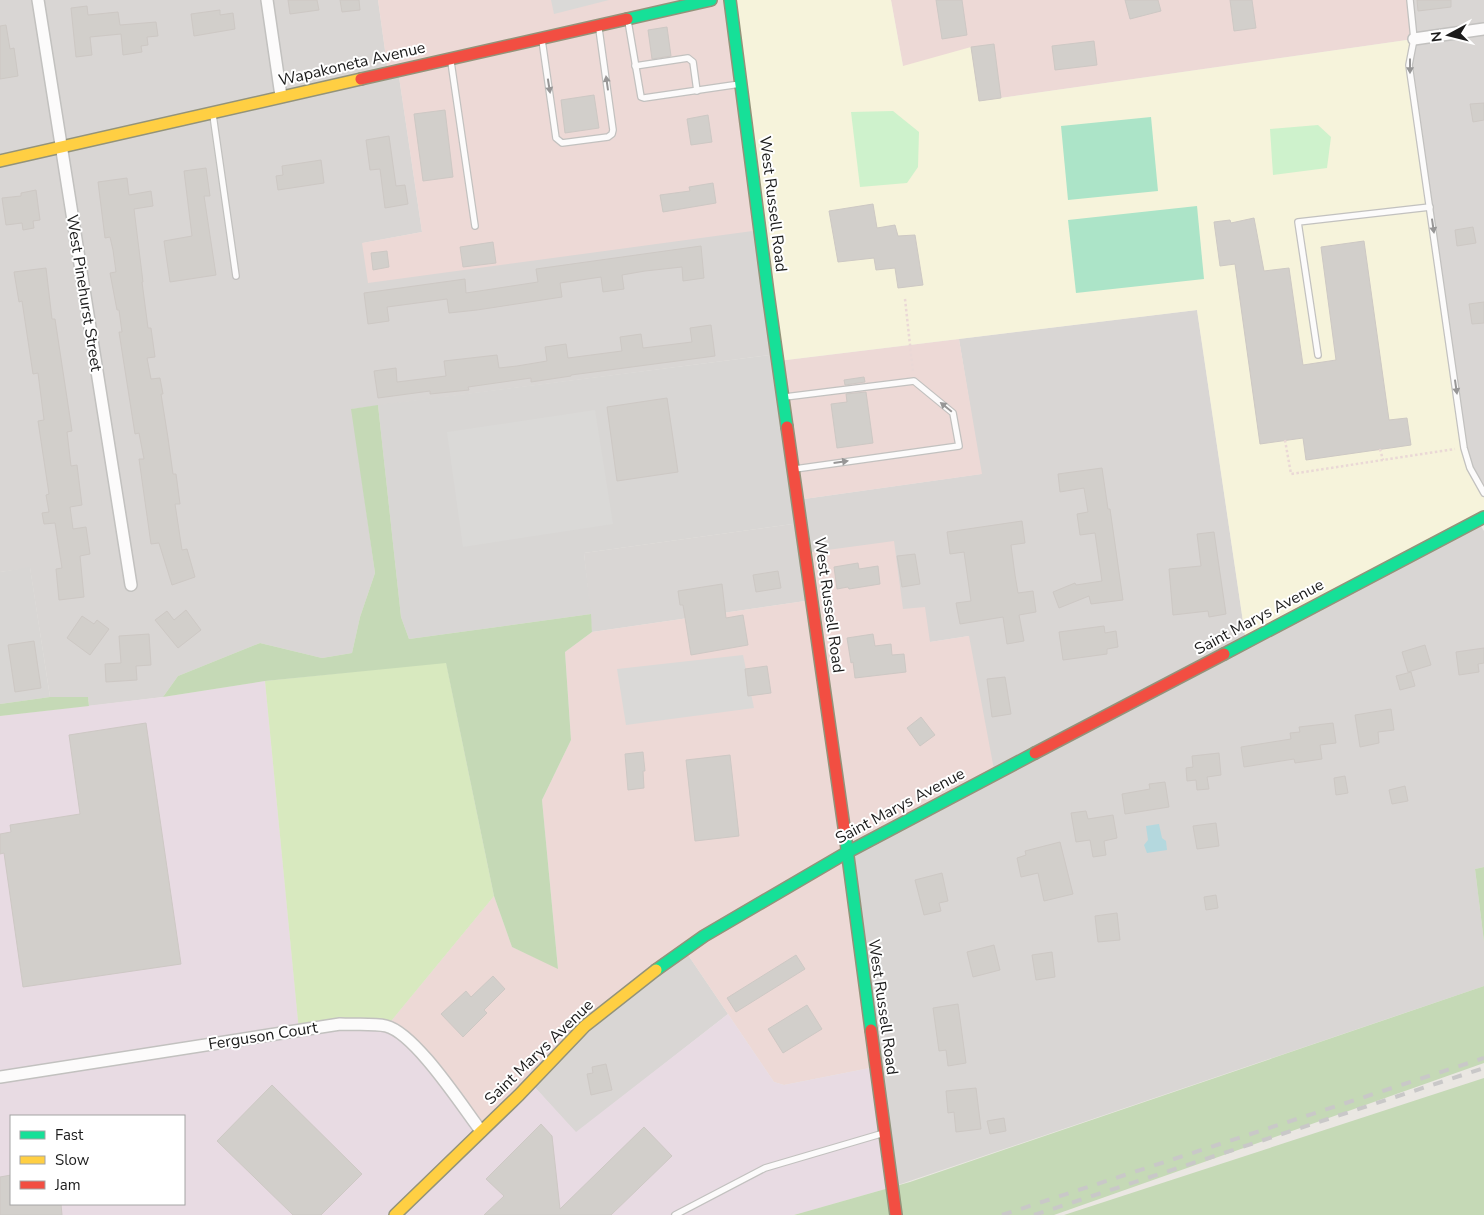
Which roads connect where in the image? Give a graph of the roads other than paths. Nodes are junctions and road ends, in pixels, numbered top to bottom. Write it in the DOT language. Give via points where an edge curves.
graph roads {
  1 [pos="38,0"];
  2 [pos="267,0"];
  3 [pos="711,0"];
  4 [pos="730,0"];
  5 [pos="1410,0"];
  6 [pos="628,18"];
  7 [pos="598,25"];
  8 [pos="1484,29"];
  9 [pos="541,38"];
  10 [pos="1414,38"];
  11 [pos="450,58"];
  12 [pos="635,66"];
  13 [pos="741,84"];
  14 [pos="696,91"];
  15 [pos="281,96"];
  16 [pos="213,112"];
  17 [pos="61,146"];
  18 [pos="0,161"];
  19 [pos="1430,207"];
  20 [pos="475,226"];
  21 [pos="236,276"];
  22 [pos="1318,355"];
  23 [pos="783,398"];
  24 [pos="792,469"];
  25 [pos="1484,494"];
  26 [pos="1484,517"];
  27 [pos="132,585"];
  28 [pos="846,853"];
  29 [pos="0,1077"];
  30 [pos="481,1131"];
  31 [pos="884,1133"];
  32 [pos="896,1212"];
  33 [pos="395,1215"];
  34 [pos="676,1215"];
  1 -- 17 [label="street, West Pinehurst Street"];
  2 -- 15 [label="street"];
  3 -- 6 [label="main road, Wapakoneta Avenue"];
  4 -- 13 [label="main road, West Russell Road"];
  5 -- 10 [label="lane"];
  6 -- 7 [label="main road, Wapakoneta Avenue"];
  6 -- 12 [label="lane"];
  7 -- 9 [label="main road, Wapakoneta Avenue"];
  9 -- 7 [label="lane, one-way" via="556,138 562,143 608,137 613,130"];
  8 -- 10 [label="street"];
  9 -- 11 [label="main road, Wapakoneta Avenue"];
  10 -- 19 [label="lane, one-way" via="1409,65"];
  11 -- 15 [label="main road, Wapakoneta Avenue"];
  11 -- 20 [label="lane"];
  12 -- 14 [label="lane" via="641,97"];
  12 -- 14 [label="lane" via="691,59"];
  13 -- 14 [label="lane"];
  13 -- 23 [label="main road, West Russell Road"];
  15 -- 16 [label="main road, Wapakoneta Avenue"];
  16 -- 17 [label="main road, Wapakoneta Avenue"];
  16 -- 21 [label="lane"];
  17 -- 18 [label="main road, Wapakoneta Avenue"];
  17 -- 27 [label="street, West Pinehurst Street"];
  19 -- 22 [label="lane" via="1298,222"];
  19 -- 25 [label="lane, one-way" via="1464,448"];
  23 -- 24 [label="main road, West Russell Road"];
  24 -- 23 [label="lane, one-way" via="959,446 953,413 914,381"];
  24 -- 28 [label="main road, West Russell Road"];
  26 -- 28 [label="main road, Saint Marys Avenue"];
  28 -- 30 [label="main road, Saint Marys Avenue" via="723,924 663,964 585,1026"];
  28 -- 31 [label="main road, West Russell Road"];
  29 -- 30 [label="street, Ferguson Court" via="340,1024 387,1026 412,1042"];
  30 -- 33 [label="main road, Saint Marys Avenue"];
  31 -- 32 [label="main road, West Russell Road"];
  31 -- 34 [label="lane" via="765,1168"];
}
